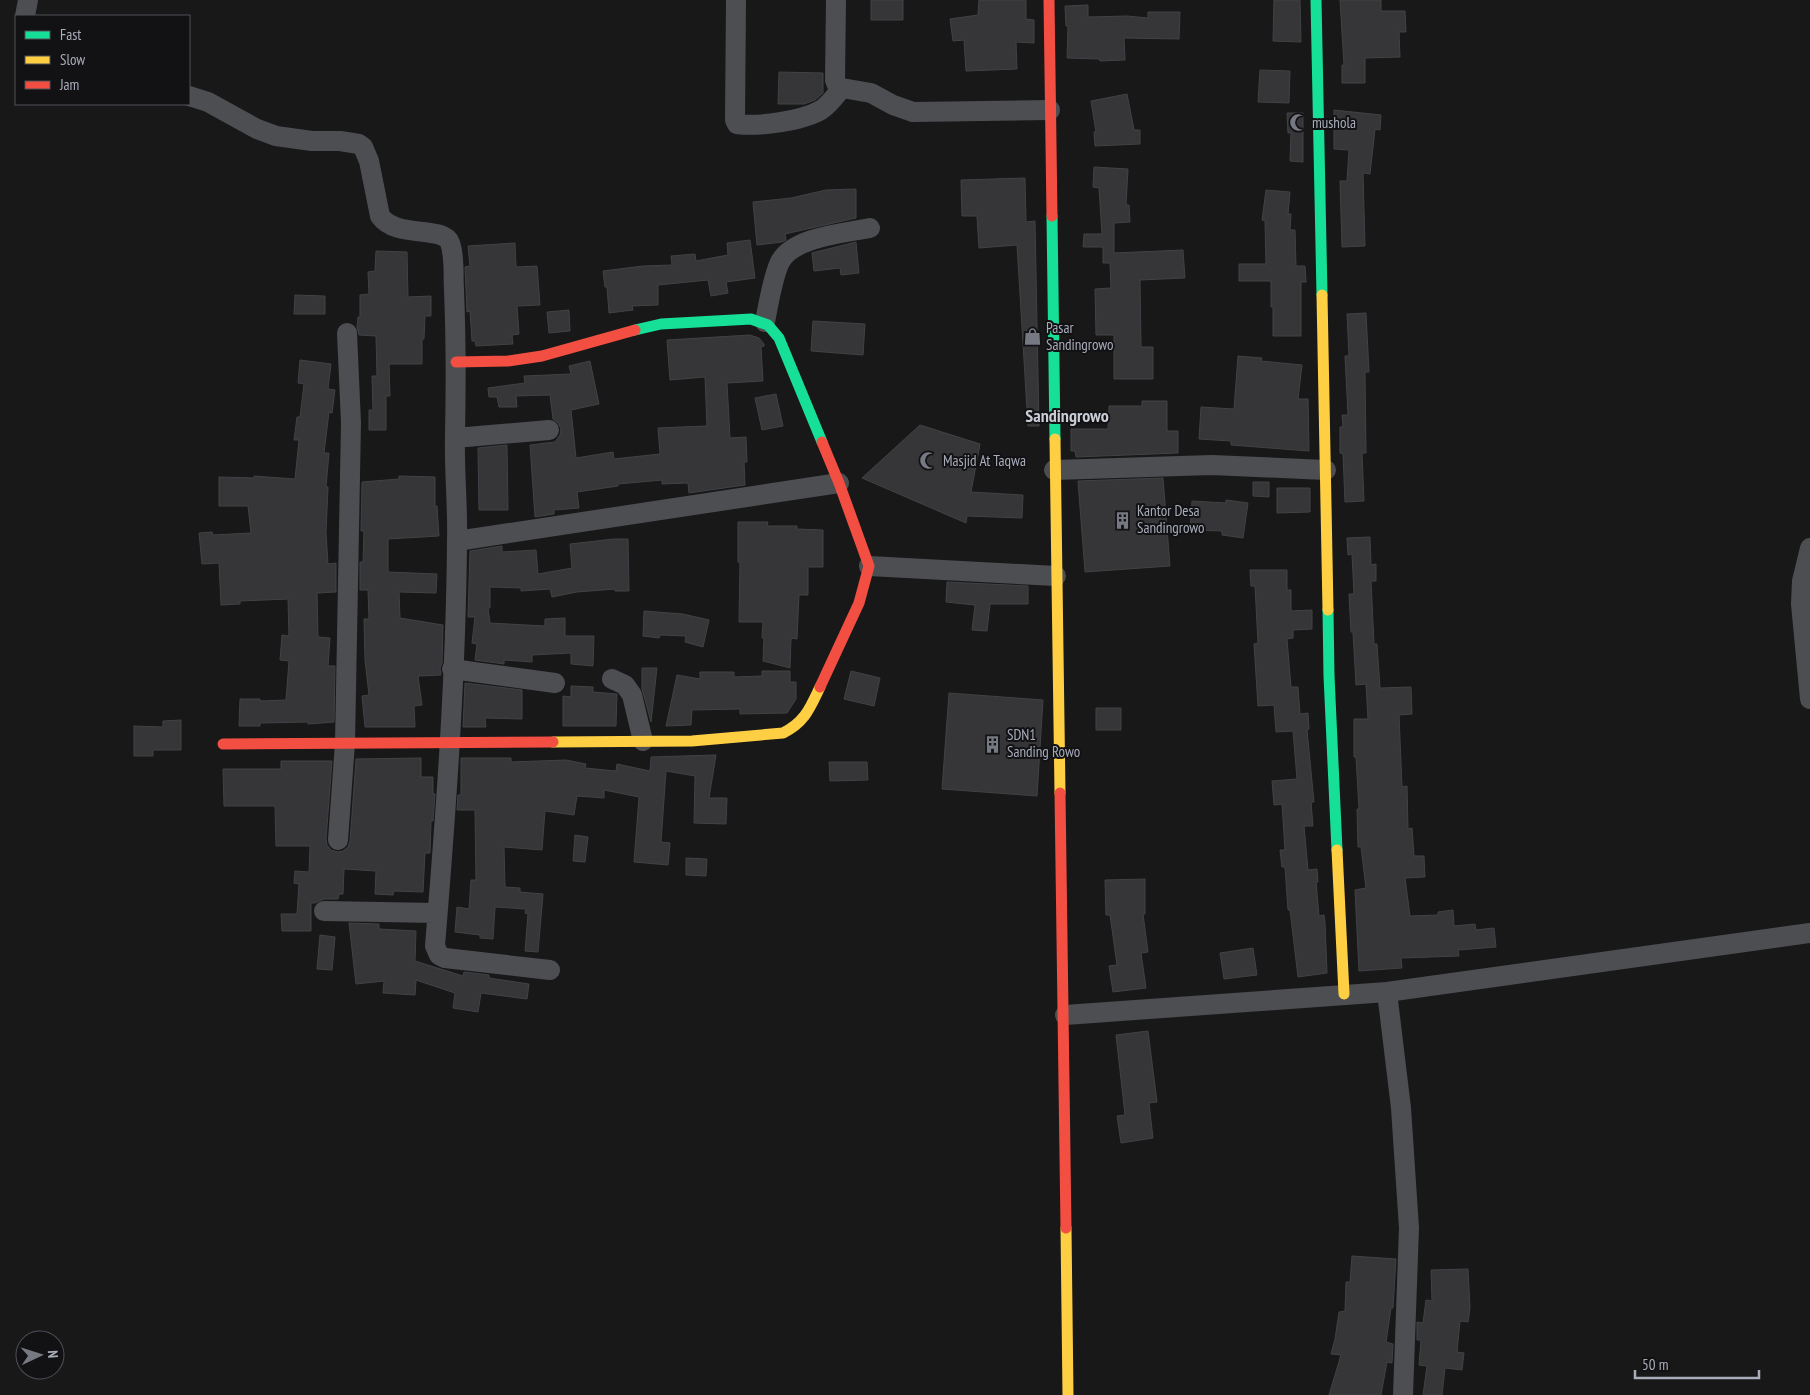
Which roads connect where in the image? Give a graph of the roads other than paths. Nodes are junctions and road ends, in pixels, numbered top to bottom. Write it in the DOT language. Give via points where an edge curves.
graph roads {
  1 [pos="28,0"];
  2 [pos="736,0"];
  3 [pos="836,0"];
  4 [pos="1049,0"];
  5 [pos="1316,0"];
  6 [pos="25,15"];
  7 [pos="842,88"];
  8 [pos="190,96"];
  9 [pos="1050,110"];
  10 [pos="870,228"];
  11 [pos="764,322"];
  12 [pos="347,333"];
  13 [pos="456,362"];
  14 [pos="549,430"];
  15 [pos="455,438"];
  16 [pos="1054,470"];
  17 [pos="1326,470"];
  18 [pos="839,483"];
  19 [pos="457,541"];
  20 [pos="1810,548"];
  21 [pos="869,566"];
  22 [pos="1056,576"];
  23 [pos="452,669"];
  24 [pos="612,679"];
  25 [pos="555,683"];
  26 [pos="1810,699"];
  27 [pos="643,741"];
  28 [pos="345,743"];
  29 [pos="450,743"];
  30 [pos="223,744"];
  31 [pos="338,840"];
  32 [pos="324,911"];
  33 [pos="438,913"];
  34 [pos="1810,933"];
  35 [pos="550,970"];
  36 [pos="1387,992"];
  37 [pos="1344,994"];
  38 [pos="1065,1015"];
  39 [pos="1068,1395"];
  40 [pos="1403,1395"];
  1 -- 6 [label="street"];
  2 -- 7 [label="street" via="737,124 772,122 811,114 822,109"];
  3 -- 7 [label="street" via="835,80"];
  4 -- 9 [label="street"];
  5 -- 17 [label="street"];
  7 -- 9 [label="street" via="872,93 893,106 913,112"];
  8 -- 13 [label="street" via="276,136 359,144 369,161 384,222 397,229 439,235 449,242"];
  9 -- 16 [label="street"];
  10 -- 11 [label="street" via="794,247 780,261"];
  11 -- 13 [label="street" via="751,319 660,324 542,356 508,361"];
  11 -- 18 [label="street" via="779,338"];
  12 -- 28 [label="street" via="351,423"];
  13 -- 15 [label="street"];
  14 -- 15 [label="street"];
  15 -- 19 [label="street"];
  16 -- 17 [label="street" via="1212,466"];
  16 -- 22 [label="street"];
  17 -- 37 [label="street" via="1329,676"];
  18 -- 19 [label="street"];
  18 -- 21 [label="street"];
  19 -- 23 [label="street"];
  20 -- 26 [label="street" via="1802,581 1801,604"];
  21 -- 22 [label="street"];
  21 -- 27 [label="street" via="859,603 832,664 805,717 795,727 783,733 692,741"];
  22 -- 38 [label="street"];
  23 -- 25 [label="street"];
  23 -- 29 [label="street"];
  24 -- 27 [label="street" via="625,685 632,695"];
  27 -- 29 [label="street"];
  28 -- 29 [label="street"];
  28 -- 30 [label="street"];
  28 -- 31 [label="street"];
  29 -- 33 [label="street"];
  32 -- 33 [label="street"];
  33 -- 35 [label="street" via="435,946 439,955"];
  34 -- 36 [label="street"];
  36 -- 37 [label="street"];
  36 -- 40 [label="street" via="1401,1108 1409,1228"];
  37 -- 38 [label="street"];
  38 -- 39 [label="street"];
}
